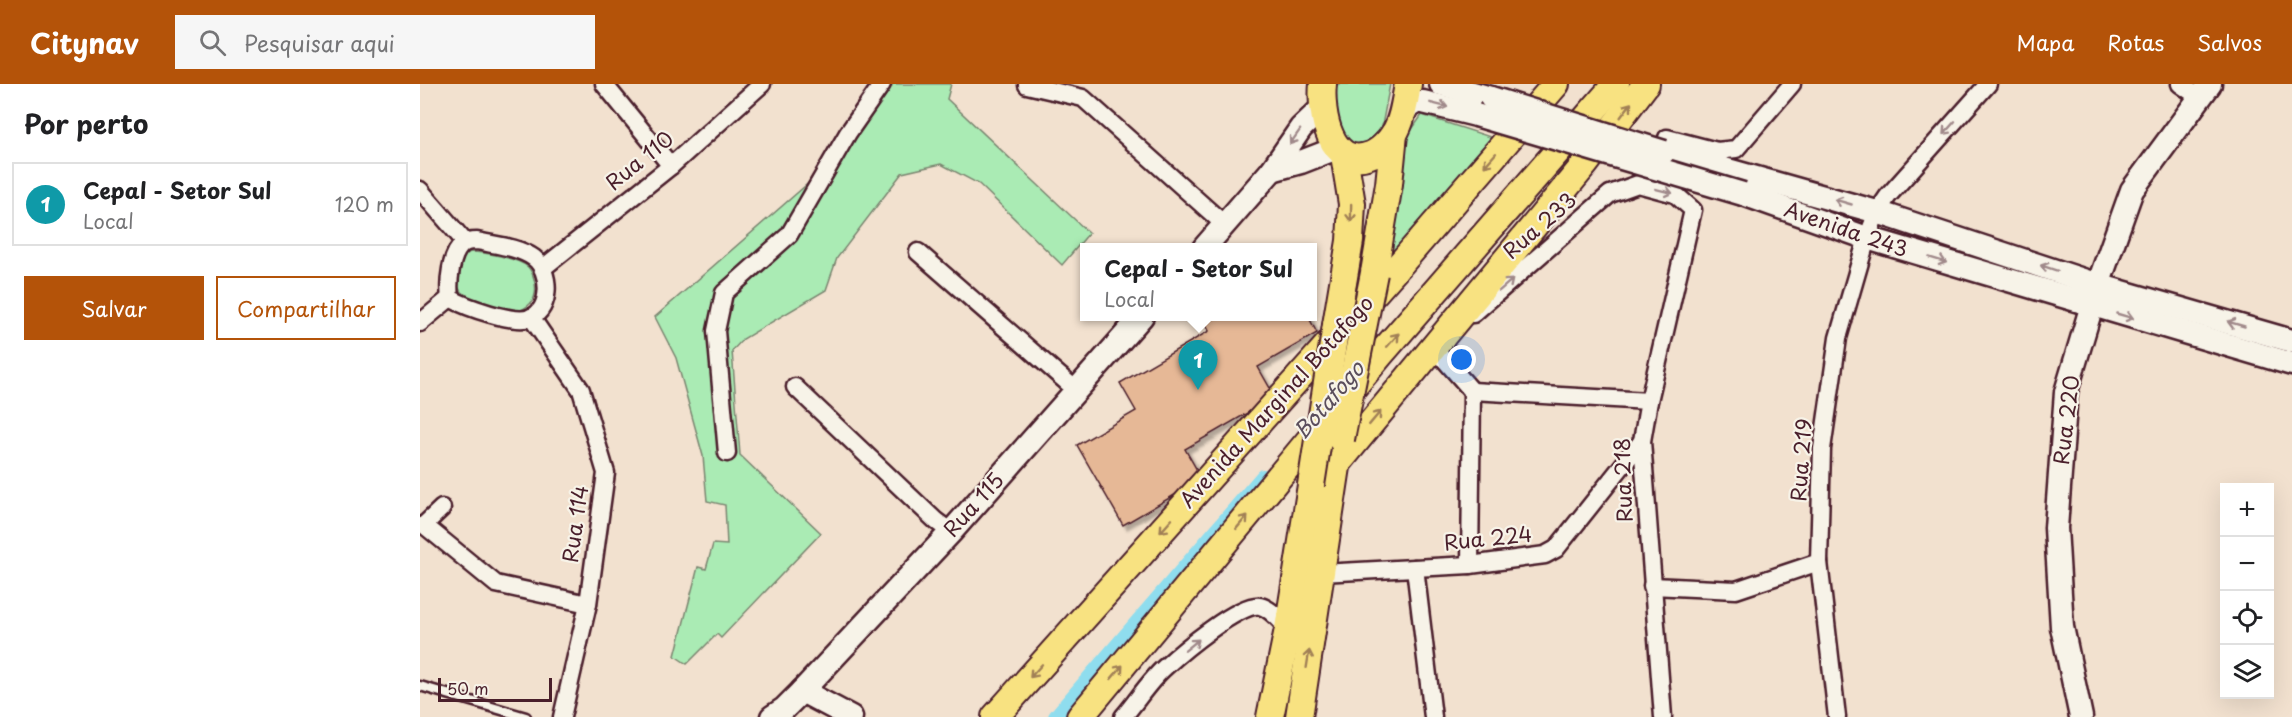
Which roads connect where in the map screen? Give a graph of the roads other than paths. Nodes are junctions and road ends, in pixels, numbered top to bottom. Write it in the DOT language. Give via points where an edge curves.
graph roads {
  1 [pos="604,84"];
  2 [pos="762,84"];
  3 [pos="882,84"];
  4 [pos="1408,84"];
  5 [pos="1442,84"];
  6 [pos="1556,84"];
  7 [pos="1616,84"];
  8 [pos="1646,84"];
  9 [pos="1792,84"];
  10 [pos="1988,84"];
  11 [pos="2180,84"];
  12 [pos="1027,85"];
  13 [pos="2205,91"];
  14 [pos="1323,96"];
  15 [pos="1398,122"];
  16 [pos="1665,145"];
  17 [pos="1341,152"];
  18 [pos="671,166"];
  19 [pos="1272,170"];
  20 [pos="420,190"];
  21 [pos="1693,210"];
  22 [pos="1877,212"];
  23 [pos="1225,225"];
  24 [pos="1866,238"];
  25 [pos="465,242"];
  26 [pos="1209,243"];
  27 [pos="918,252"];
  28 [pos="543,268"];
  29 [pos="2098,285"];
  30 [pos="450,298"];
  31 [pos="2092,306"];
  32 [pos="531,317"];
  33 [pos="1138,321"];
  34 [pos="420,323"];
  35 [pos="2292,341"];
  36 [pos="1430,351"];
  37 [pos="2292,364"];
  38 [pos="795,387"];
  39 [pos="1076,390"];
  40 [pos="1472,390"];
  41 [pos="1648,401"];
  42 [pos="1642,441"];
  43 [pos="1339,451"];
  44 [pos="727,453"];
  45 [pos="1311,492"];
  46 [pos="442,508"];
  47 [pos="951,532"];
  48 [pos="1819,562"];
  49 [pos="1470,565"];
  50 [pos="1415,568"];
  51 [pos="1321,573"];
  52 [pos="1652,586"];
  53 [pos="588,604"];
  54 [pos="1288,629"];
  55 [pos="420,686"];
  56 [pos="802,691"];
  57 [pos="785,714"];
  58 [pos="526,717"];
  59 [pos="562,717"];
  60 [pos="851,717"];
  61 [pos="995,717"];
  62 [pos="1080,717"];
  63 [pos="1123,717"];
  64 [pos="1270,717"];
  65 [pos="1299,717"];
  66 [pos="1433,717"];
  67 [pos="1663,717"];
  68 [pos="1838,717"];
  69 [pos="2081,717"];
  1 -- 18 [label="street"];
  2 -- 18 [label="street, Rua 110"];
  3 -- 44 [label="street" via="848,133 789,235 724,293 716,331"];
  4 -- 15 [label="main road"];
  5 -- 16 [label="main road, Avenida 243, bridge"];
  6 -- 61 [label="main road, Avenida Marginal Botafogo, one-way"];
  62 -- 7 [label="main road, one-way" via="1380,355"];
  36 -- 8 [label="main road, one-way"];
  9 -- 16 [label="street" via="1736,149 1717,151"];
  10 -- 22 [label="street, Rua 219, one-way"];
  11 -- 13 [label="street"];
  12 -- 23 [label="street" via="1083,99"];
  13 -- 29 [label="main road, Rua 220" via="2132,190"];
  14 -- 17 [label="main road" via="1328,130"];
  14 -- 19 [label="main road, one-way"];
  15 -- 17 [label="main road" via="1373,154 1362,158"];
  15 -- 24 [label="main road, Avenida 243, one-way, bridge" via="1416,102 1476,115 1743,194"];
  15 -- 43 [label="main road, bridge" via="1374,273"];
  22 -- 16 [label="main road, Avenida 243, one-way"];
  17 -- 19 [label="main road"];
  17 -- 45 [label="main road, one-way, bridge" via="1352,204 1350,240"];
  18 -- 28 [label="street, Rua 110"];
  19 -- 23 [label="main road"];
  20 -- 25 [label="street"];
  36 -- 21 [label="street, Rua 233, one-way" via="1610,195 1638,184 1675,194"];
  21 -- 41 [label="street, Rua 218"];
  22 -- 24 [label="street, Rua 219"];
  29 -- 22 [label="main road, Avenida 243, one-way"];
  23 -- 26 [label="main road"];
  24 -- 31 [label="main road, Avenida 243, one-way"];
  24 -- 48 [label="street, Rua 219" via="1838,338 1822,449"];
  25 -- 28 [label="street" via="514,249 534,258"];
  25 -- 30 [label="street" via="456,251"];
  27 -- 39 [label="street"];
  28 -- 32 [label="street" via="546,296"];
  29 -- 31 [label="main road, Rua 220"];
  35 -- 29 [label="main road, Avenida 243, one-way"];
  30 -- 32 [label="street" via="464,306 519,320"];
  30 -- 34 [label="street"];
  31 -- 37 [label="main road, Avenida 243, one-way"];
  31 -- 69 [label="main road, Rua 220" via="2066,392 2056,528 2062,627"];
  32 -- 53 [label="street, Rua 114" via="581,390 606,473"];
  33 -- 39 [label="main road, Rua 115"];
  36 -- 40 [label="street" via="1444,359"];
  43 -- 36 [label="main road, one-way"];
  38 -- 47 [label="street"];
  39 -- 47 [label="main road, Rua 115"];
  40 -- 41 [label="street"];
  40 -- 49 [label="street"];
  41 -- 42 [label="street, Rua 218"];
  42 -- 49 [label="street, Rua 224" via="1556,549 1545,555"];
  42 -- 52 [label="street, Rua 218"];
  43 -- 51 [label="main road"];
  45 -- 51 [label="main road" via="1311,557 1313,569"];
  45 -- 54 [label="main road"];
  46 -- 53 [label="street" via="424,525 496,584"];
  47 -- 56 [label="main road, Rua 115"];
  48 -- 52 [label="street" via="1736,590"];
  48 -- 68 [label="street, Rua 219"];
  49 -- 50 [label="street, Rua 224"];
  50 -- 51 [label="street, Rua 224"];
  50 -- 66 [label="street"];
  65 -- 51 [label="main road, one-way"];
  52 -- 67 [label="street, Rua 218"];
  53 -- 59 [label="street, Rua 114"];
  63 -- 54 [label="street, one-way" via="1163,668 1241,609 1260,606 1273,612"];
  54 -- 64 [label="main road"];
  55 -- 58 [label="lane"];
  56 -- 57 [label="main road, Rua 115"];
  56 -- 60 [label="main road"];
}
